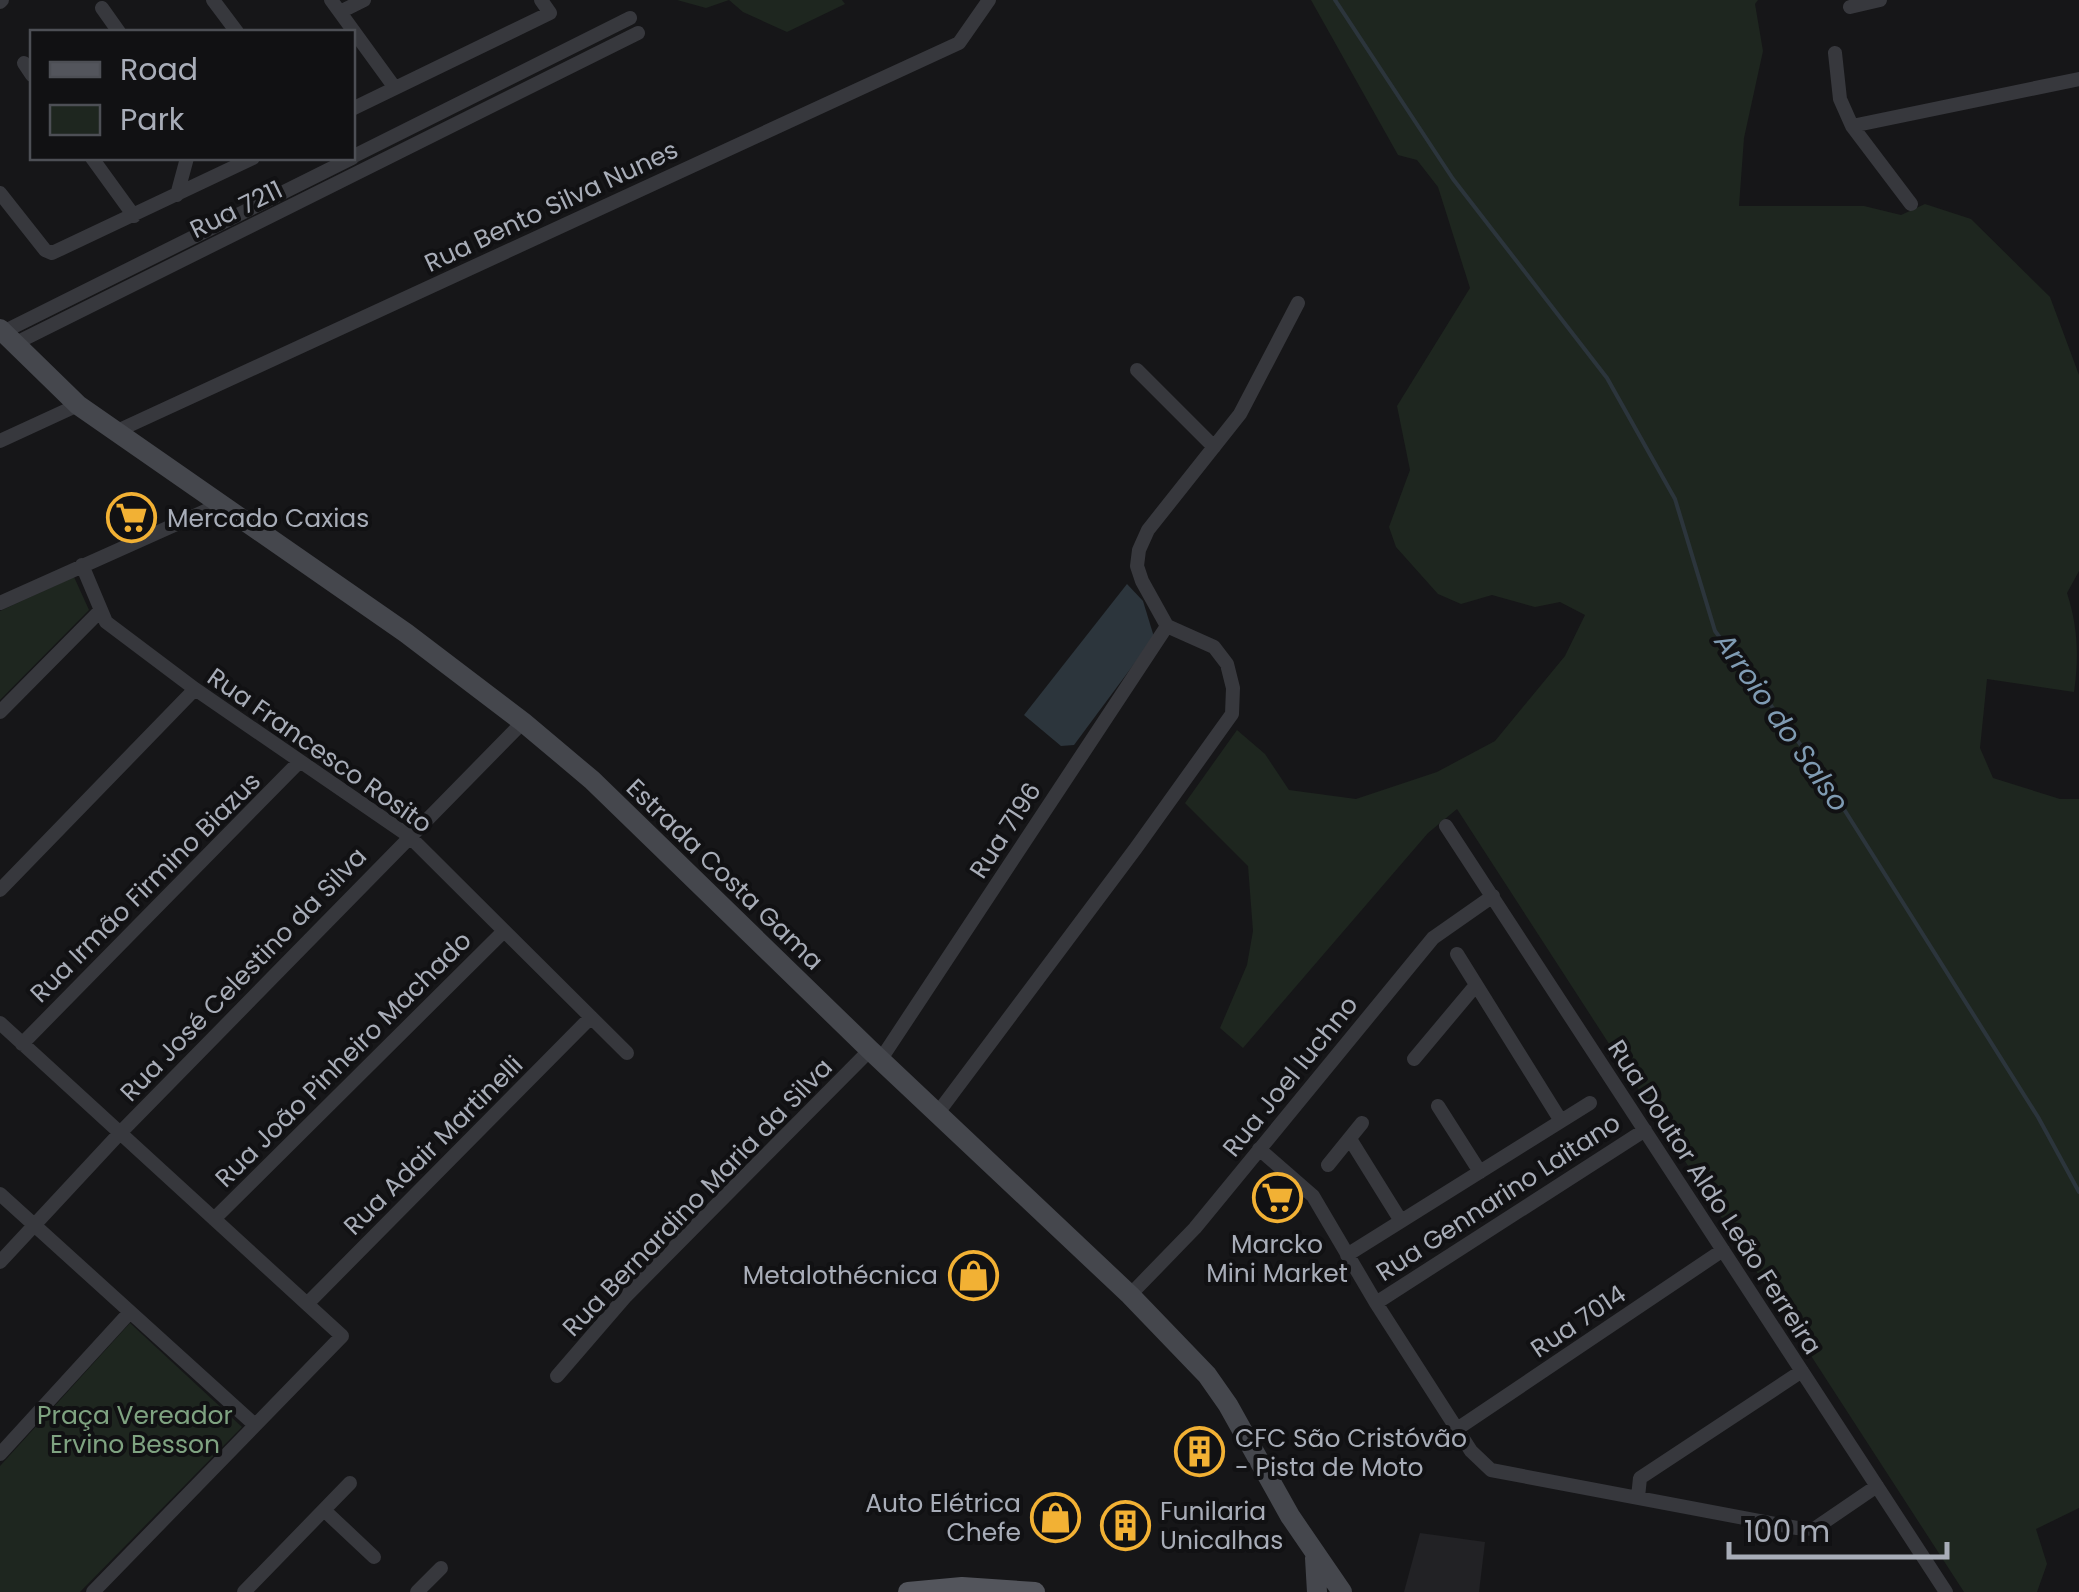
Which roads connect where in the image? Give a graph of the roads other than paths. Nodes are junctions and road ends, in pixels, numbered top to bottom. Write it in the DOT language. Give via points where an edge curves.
graph roads {
  1 [pos="213,0"];
  2 [pos="364,0"];
  3 [pos="541,0"];
  4 [pos="989,0"];
  5 [pos="1880,0"];
  6 [pos="335,6"];
  7 [pos="1850,7"];
  8 [pos="102,8"];
  9 [pos="630,18"];
  10 [pos="118,30"];
  11 [pos="236,30"];
  12 [pos="353,30"];
  13 [pos="355,33"];
  14 [pos="638,33"];
  15 [pos="1835,53"];
  16 [pos="2079,79"];
  17 [pos="395,88"];
  18 [pos="355,108"];
  19 [pos="1852,126"];
  20 [pos="355,156"];
  21 [pos="93,160"];
  22 [pos="186,160"];
  23 [pos="187,160"];
  24 [pos="249,160"];
  25 [pos="346,160"];
  26 [pos="208,180"];
  27 [pos="0,193"];
  28 [pos="177,195"];
  29 [pos="1910,204"];
  30 [pos="13,212"];
  31 [pos="134,216"];
  32 [pos="0,224"];
  33 [pos="1298,303"];
  34 [pos="6,335"];
  35 [pos="1137,370"];
  36 [pos="78,405"];
  37 [pos="115,432"];
  38 [pos="0,441"];
  39 [pos="1214,446"];
  40 [pos="220,504"];
  41 [pos="82,565"];
  42 [pos="0,603"];
  43 [pos="100,612"];
  44 [pos="1167,626"];
  45 [pos="195,689"];
  46 [pos="0,712"];
  47 [pos="523,722"];
  48 [pos="299,762"];
  49 [pos="1446,826"];
  50 [pos="409,836"];
  51 [pos="0,890"];
  52 [pos="1492,896"];
  53 [pos="504,931"];
  54 [pos="1457,954"];
  55 [pos="1476,985"];
  56 [pos="590,1017"];
  57 [pos="0,1023"];
  58 [pos="22,1044"];
  59 [pos="627,1053"];
  60 [pos="876,1054"];
  61 [pos="1414,1059"];
  62 [pos="1590,1103"];
  63 [pos="1438,1106"];
  64 [pos="937,1114"];
  65 [pos="1561,1121"];
  66 [pos="1362,1124"];
  67 [pos="1645,1130"];
  68 [pos="120,1133"];
  69 [pos="1350,1138"];
  70 [pos="1259,1149"];
  71 [pos="1328,1165"];
  72 [pos="1480,1172"];
  73 [pos="0,1194"];
  74 [pos="214,1219"];
  75 [pos="1401,1221"];
  76 [pos="34,1225"];
  77 [pos="1723,1250"];
  78 [pos="1346,1255"];
  79 [pos="0,1262"];
  80 [pos="1130,1295"];
  81 [pos="1376,1303"];
  82 [pos="307,1304"];
  83 [pos="130,1312"];
  84 [pos="1802,1371"];
  85 [pos="557,1376"];
  86 [pos="255,1425"];
  87 [pos="1457,1430"];
  88 [pos="0,1454"];
  89 [pos="350,1484"];
  90 [pos="1877,1486"];
  91 [pos="1638,1497"];
  92 [pos="324,1510"];
  93 [pos="1315,1556"];
  94 [pos="374,1557"];
  95 [pos="441,1568"];
  96 [pos="252,1589"];
  97 [pos="93,1592"];
  98 [pos="417,1592"];
  99 [pos="908,1592"];
  100 [pos="1035,1592"];
  101 [pos="1317,1592"];
  102 [pos="1342,1592"];
  103 [pos="1946,1592"];
  1 -- 11 [label="street"];
  2 -- 6 [label="street"];
  3 -- 17 [label="street" via="550,12"];
  4 -- 37 [label="street, Rua Bento Silva Nunes" via="959,43"];
  5 -- 7 [label="street"];
  6 -- 12 [label="street"];
  8 -- 10 [label="street"];
  9 -- 20 [label="street"];
  13 -- 17 [label="street"];
  14 -- 34 [label="street, Rua 7211"];
  15 -- 19 [label="street" via="1840,99"];
  16 -- 19 [label="street"];
  17 -- 18 [label="street"];
  19 -- 29 [label="street"];
  21 -- 31 [label="street"];
  22 -- 28 [label="street"];
  23 -- 26 [label="street"];
  24 -- 26 [label="street"];
  25 -- 34 [label="street"];
  26 -- 28 [label="street"];
  27 -- 30 [label="street"];
  28 -- 31 [label="street"];
  30 -- 31 [label="street" via="52,253"];
  30 -- 32 [label="street"];
  33 -- 39 [label="street" via="1253,393"];
  34 -- 36 [label="main road, Estrada Costa Gama"];
  35 -- 39 [label="street"];
  36 -- 37 [label="main road, Estrada Costa Gama"];
  36 -- 38 [label="street"];
  37 -- 40 [label="main road, Estrada Costa Gama"];
  39 -- 44 [label="street" via="1139,550 1136,566"];
  40 -- 41 [label="street"];
  40 -- 47 [label="main road, Estrada Costa Gama"];
  41 -- 42 [label="street"];
  41 -- 43 [label="street, Rua Francesco Rosito"];
  43 -- 45 [label="street, Rua Francesco Rosito"];
  43 -- 46 [label="street"];
  44 -- 60 [label="street, Rua 7196"];
  44 -- 64 [label="street" via="1214,647 1227,664 1232,714"];
  45 -- 48 [label="street, Rua Francesco Rosito"];
  45 -- 51 [label="street"];
  47 -- 50 [label="street, Rua José Celestino da Silva"];
  47 -- 60 [label="main road, Estrada Costa Gama" via="592,780"];
  48 -- 50 [label="street, Rua Francesco Rosito"];
  48 -- 58 [label="street, Rua Irmão Firmino Biazus"];
  49 -- 52 [label="street, Rua Doutor Aldo Leão Ferreira"];
  50 -- 53 [label="street, Rua Francesco Rosito"];
  50 -- 68 [label="street, Rua José Celestino da Silva"];
  52 -- 67 [label="street, Rua Doutor Aldo Leão Ferreira"];
  52 -- 70 [label="street, Rua Joel Iuchno" via="1433,938"];
  53 -- 56 [label="street, Rua Francesco Rosito"];
  53 -- 74 [label="street, Rua João Pinheiro Machado"];
  54 -- 55 [label="street"];
  55 -- 61 [label="street"];
  55 -- 65 [label="street"];
  56 -- 59 [label="street, Rua Francesco Rosito"];
  56 -- 82 [label="street, Rua Adair Martinelli"];
  57 -- 58 [label="street"];
  58 -- 68 [label="street"];
  60 -- 64 [label="main road, Estrada Costa Gama"];
  60 -- 85 [label="street, Rua Bernardino Maria da Silva" via="626,1296"];
  62 -- 65 [label="street"];
  63 -- 72 [label="street"];
  64 -- 80 [label="main road, Estrada Costa Gama"];
  65 -- 72 [label="street"];
  66 -- 69 [label="street"];
  67 -- 77 [label="street, Rua Doutor Aldo Leão Ferreira"];
  67 -- 81 [label="street, Rua Gennarino Laitano"];
  68 -- 74 [label="street"];
  68 -- 76 [label="street, Rua José Celestino da Silva"];
  69 -- 71 [label="street"];
  69 -- 75 [label="street"];
  70 -- 78 [label="street" via="1313,1196"];
  70 -- 80 [label="street, Rua Joel Iuchno"];
  72 -- 75 [label="street"];
  73 -- 76 [label="street"];
  74 -- 82 [label="street"];
  75 -- 78 [label="street"];
  76 -- 79 [label="street, Rua José Celestino da Silva"];
  76 -- 83 [label="street"];
  77 -- 84 [label="street, Rua Doutor Aldo Leão Ferreira"];
  77 -- 87 [label="street, Rua 7014"];
  78 -- 81 [label="street"];
  80 -- 93 [label="main road, Estrada Costa Gama" via="1208,1375"];
  81 -- 87 [label="street"];
  82 -- 86 [label="street" via="342,1336"];
  83 -- 86 [label="street"];
  83 -- 88 [label="street"];
  84 -- 90 [label="street, Rua Doutor Aldo Leão Ferreira"];
  84 -- 91 [label="street" via="1640,1478"];
  86 -- 97 [label="street"];
  87 -- 91 [label="street" via="1491,1470"];
  89 -- 92 [label="street"];
  90 -- 91 [label="street" via="1814,1529"];
  90 -- 103 [label="street, Rua Doutor Aldo Leão Ferreira"];
  92 -- 94 [label="street"];
  92 -- 96 [label="street"];
  93 -- 101 [label="main road, Estrada Costa Gama"];
  93 -- 102 [label="main road, Estrada Costa Gama"];
  95 -- 98 [label="street"];
  99 -- 100 [label="main road"];
}
